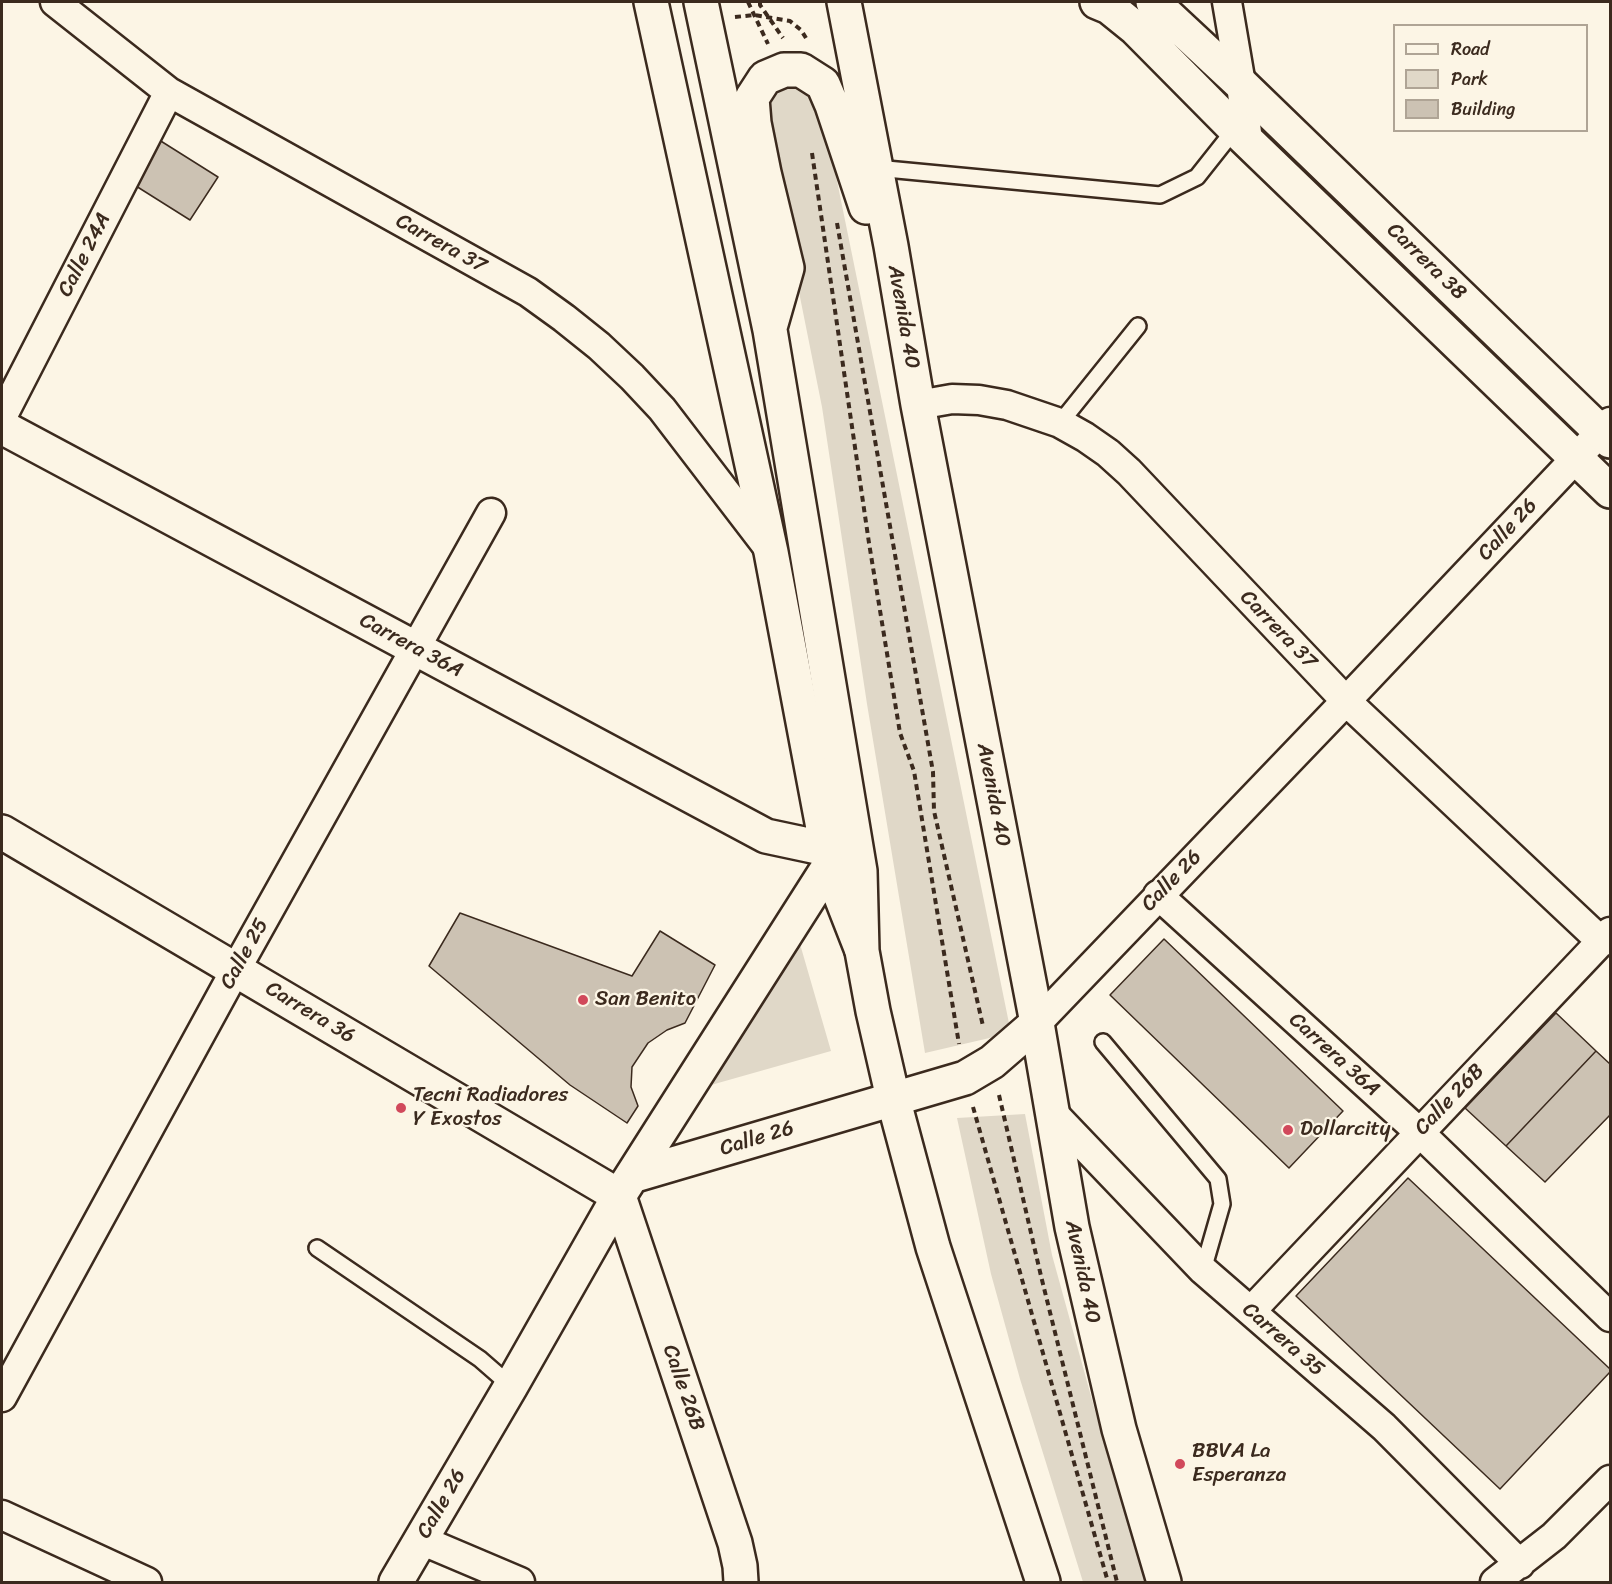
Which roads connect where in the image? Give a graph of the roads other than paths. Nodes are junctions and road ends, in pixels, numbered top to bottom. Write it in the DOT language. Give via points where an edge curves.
graph roads {
  1 [pos="54,2"];
  2 [pos="651,2"];
  3 [pos="844,2"];
  4 [pos="1097,2"];
  5 [pos="1153,2"];
  6 [pos="1229,2"];
  7 [pos="703,11"];
  8 [pos="1241,84"];
  9 [pos="169,92"];
  10 [pos="1242,135"];
  11 [pos="876,168"];
  12 [pos="891,246"];
  13 [pos="1138,326"];
  14 [pos="770,330"];
  15 [pos="918,405"];
  16 [pos="2,417"];
  17 [pos="1060,423"];
  18 [pos="2,427"];
  19 [pos="1607,431"];
  20 [pos="1576,458"];
  21 [pos="1611,491"];
  22 [pos="491,513"];
  23 [pos="771,552"];
  24 [pos="416,649"];
  25 [pos="1346,701"];
  26 [pos="2,832"];
  27 [pos="829,856"];
  28 [pos="1158,895"];
  29 [pos="1606,937"];
  30 [pos="862,951"];
  31 [pos="236,969"];
  32 [pos="1037,1023"];
  33 [pos="1103,1042"];
  34 [pos="893,1098"];
  35 [pos="1051,1111"];
  36 [pos="1419,1132"];
  37 [pos="625,1186"];
  38 [pos="317,1248"];
  39 [pos="1203,1270"];
  40 [pos="1251,1311"];
  41 [pos="1611,1317"];
  42 [pos="511,1386"];
  43 [pos="2,1397"];
  44 [pos="1611,1480"];
  45 [pos="2,1515"];
  46 [pos="421,1540"];
  47 [pos="1520,1564"];
  48 [pos="147,1582"];
  49 [pos="396,1582"];
  50 [pos="520,1582"];
  51 [pos="741,1582"];
  52 [pos="1043,1582"];
  53 [pos="1164,1582"];
  54 [pos="1495,1582"];
  1 -- 9 [label="street, Carrera 37"];
  2 -- 23 [label="main road"];
  3 -- 11 [label="main road, Avenida 40"];
  4 -- 10 [label="main road, Carrera 38" via="1135,28"];
  5 -- 8 [label="main road, Carrera 38"];
  6 -- 8 [label="street"];
  7 -- 14 [label="main road"];
  8 -- 10 [label="street"];
  8 -- 19 [label="main road, Carrera 38"];
  9 -- 16 [label="street, Calle 24A"];
  9 -- 23 [label="street, Carrera 37" via="528,292 564,318 632,376 662,409"];
  10 -- 11 [label="lane" via="1197,177 1160,195"];
  10 -- 20 [label="main road, Carrera 38"];
  11 -- 12 [label="main road, Avenida 40"];
  12 -- 14 [label="main road" via="865,204 823,84 798,61 765,78 752,98 754,123 787,268"];
  12 -- 15 [label="main road, Avenida 40"];
  13 -- 17 [label="lane"];
  14 -- 30 [label="main road" via="860,871"];
  15 -- 17 [label="street, Carrera 37" via="952,399 979,400"];
  15 -- 32 [label="main road, Avenida 40"];
  17 -- 25 [label="street, Carrera 37" via="1085,437 1129,472"];
  18 -- 24 [label="main road, Carrera 36A"];
  19 -- 20 [label="street, Calle 26"];
  20 -- 21 [label="main road, Carrera 38"];
  20 -- 25 [label="street, Calle 26"];
  22 -- 24 [label="street, Calle 25"];
  23 -- 27 [label="main road"];
  24 -- 27 [label="main road, Carrera 36A" via="766,837"];
  24 -- 31 [label="street, Calle 25"];
  25 -- 28 [label="street, Calle 26"];
  25 -- 29 [label="street, Carrera 37"];
  26 -- 31 [label="main road, Carrera 36"];
  27 -- 30 [label="main road"];
  27 -- 37 [label="main road, Calle 26"];
  28 -- 32 [label="street, Calle 26"];
  28 -- 36 [label="street, Carrera 36A"];
  29 -- 36 [label="street, Calle 26B"];
  30 -- 34 [label="main road"];
  31 -- 37 [label="main road, Carrera 36"];
  31 -- 43 [label="street, Calle 25"];
  32 -- 34 [label="main road, Calle 26" via="978,1070"];
  32 -- 35 [label="main road, Avenida 40"];
  33 -- 39 [label="lane" via="1218,1179 1222,1204"];
  34 -- 37 [label="main road, Calle 26"];
  34 -- 52 [label="main road" via="933,1247"];
  35 -- 39 [label="street, Carrera 35"];
  35 -- 53 [label="main road, Avenida 40" via="1094,1328"];
  36 -- 40 [label="street, Calle 26B"];
  36 -- 41 [label="street, Carrera 36A"];
  37 -- 42 [label="main road, Calle 26"];
  37 -- 51 [label="main road, Calle 26B" via="735,1543"];
  38 -- 42 [label="lane" via="480,1359"];
  39 -- 40 [label="street, Carrera 35"];
  40 -- 47 [label="street, Carrera 35" via="1383,1427"];
  42 -- 46 [label="main road, Calle 26"];
  44 -- 47 [label="street"];
  45 -- 48 [label="street"];
  46 -- 49 [label="main road, Calle 26"];
  46 -- 50 [label="street"];
  47 -- 54 [label="street"];
}
